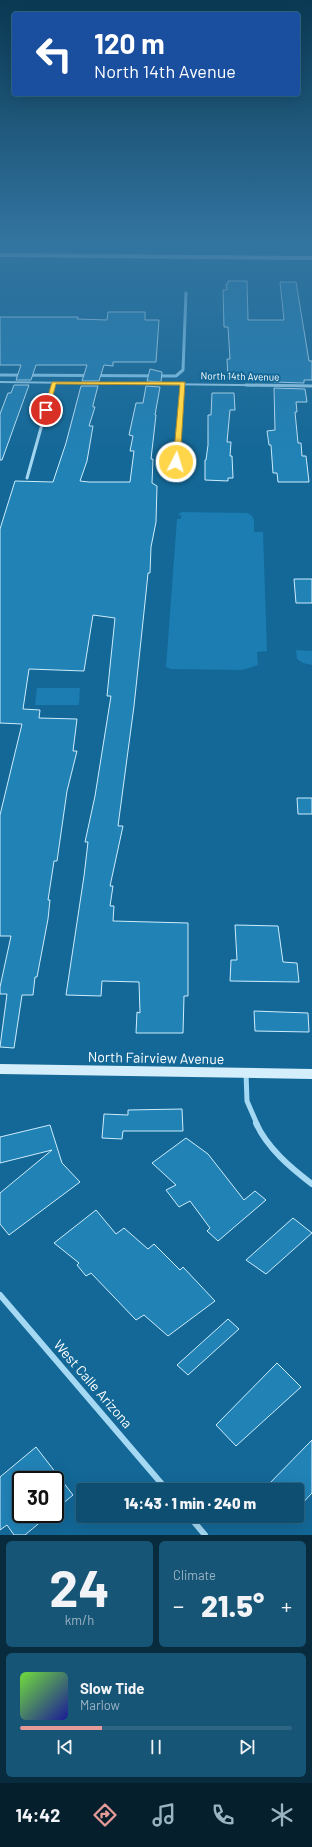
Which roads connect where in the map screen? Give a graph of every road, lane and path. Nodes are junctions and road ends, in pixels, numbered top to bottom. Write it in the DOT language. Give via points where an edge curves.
graph roads {
  1 [pos="0,382"];
  2 [pos="54,383"];
  3 [pos="183,384"];
  4 [pos="312,386"];
  5 [pos="27,478"];
  6 [pos="175,478"];
  7 [pos="0,1069"];
  8 [pos="246,1073"];
  9 [pos="312,1074"];
  10 [pos="312,1184"];
  11 [pos="0,1295"];
  12 [pos="161,1483"];
  13 [pos="195,1523"];
  14 [pos="205,1535"];
  1 -- 2 [label="street, North 14th Avenue"];
  2 -- 3 [label="street, North 14th Avenue"];
  2 -- 5 [label="street"];
  3 -- 4 [label="street, North 14th Avenue"];
  3 -- 6 [label="street"];
  7 -- 8 [label="street, North Fairview Avenue"];
  8 -- 9 [label="street, North Fairview Avenue"];
  8 -- 10 [label="street" via="247,1101 262,1136 295,1171"];
  11 -- 12 [label="street, West Calle Arizona"];
  13 -- 14 [label="street"];
}
